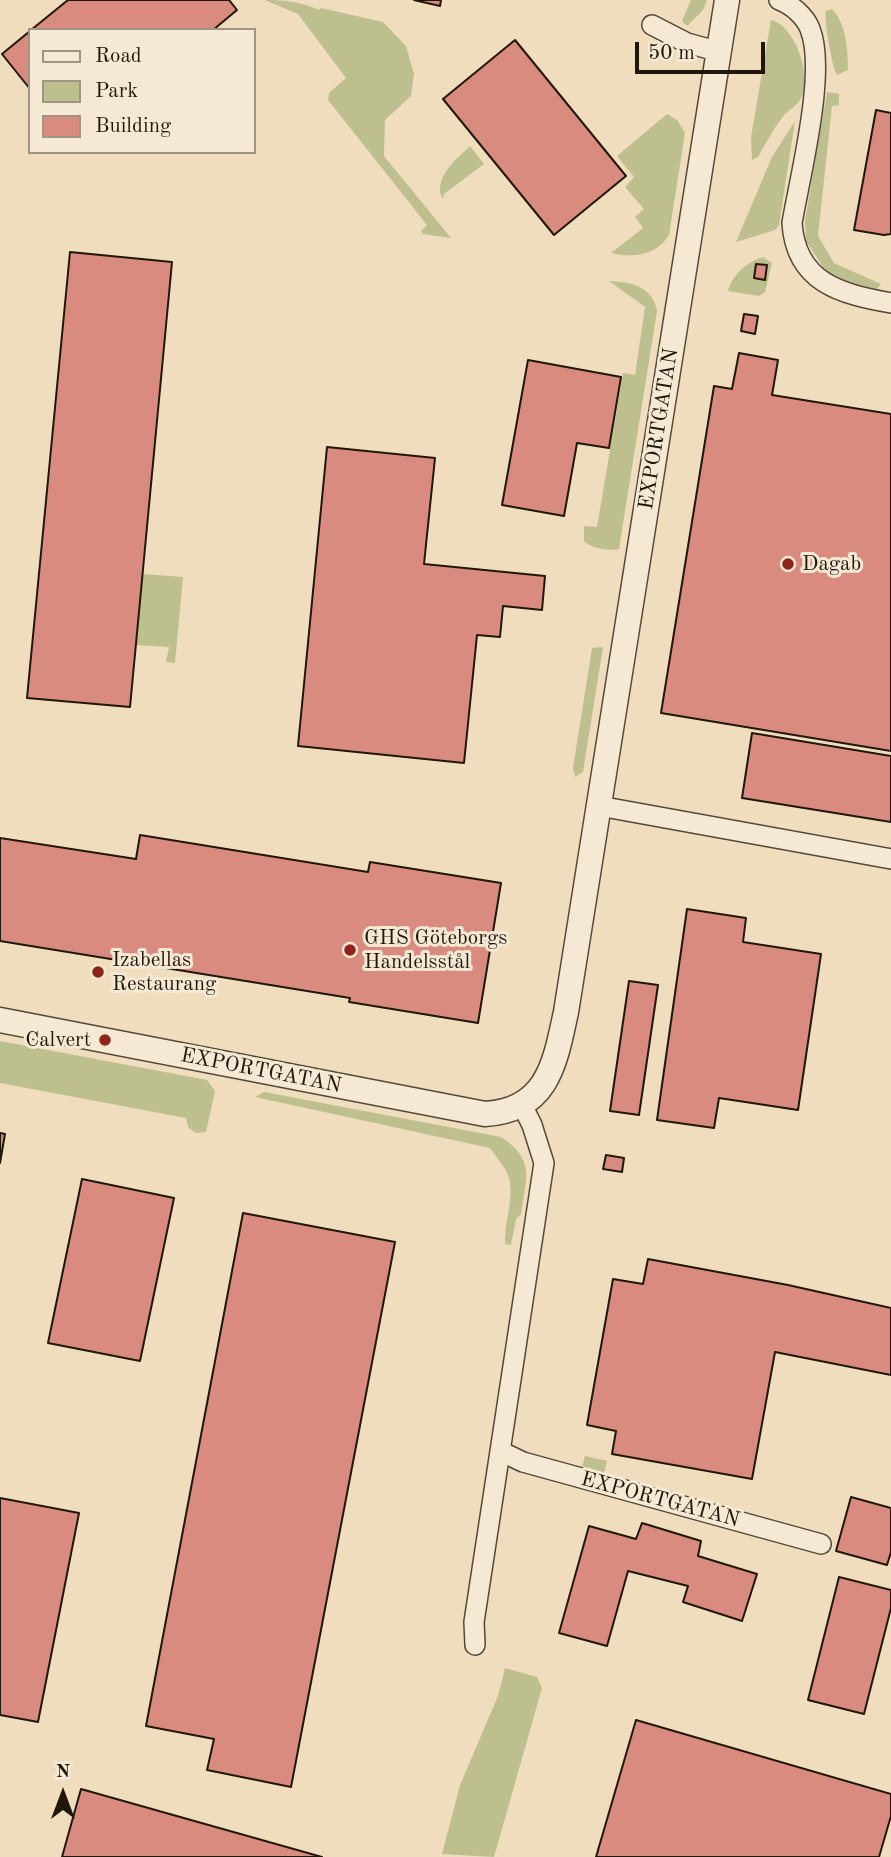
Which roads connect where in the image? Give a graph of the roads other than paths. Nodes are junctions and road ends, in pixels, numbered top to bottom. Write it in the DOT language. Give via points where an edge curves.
graph roads {
  1 [pos="727,0"];
  2 [pos="779,0"];
  3 [pos="652,25"];
  4 [pos="720,52"];
  5 [pos="891,303"];
  6 [pos="599,806"];
  7 [pos="891,859"];
  8 [pos="0,1020"];
  9 [pos="522,1105"];
  10 [pos="500,1451"];
  11 [pos="821,1544"];
  12 [pos="475,1645"];
  1 -- 4 [label="street, EXPORTGATAN"];
  2 -- 5 [label="street" via="799,12 809,26 814,52 814,97 793,239 821,282 851,296"];
  3 -- 4 [label="street" via="687,43"];
  4 -- 6 [label="street, EXPORTGATAN"];
  6 -- 7 [label="street"];
  6 -- 9 [label="street, EXPORTGATAN" via="555,1062 536,1094"];
  8 -- 9 [label="street, EXPORTGATAN" via="460,1110 485,1114"];
  9 -- 10 [label="street" via="544,1163"];
  10 -- 11 [label="street, EXPORTGATAN" via="523,1462"];
  10 -- 12 [label="street" via="474,1622"];
}
